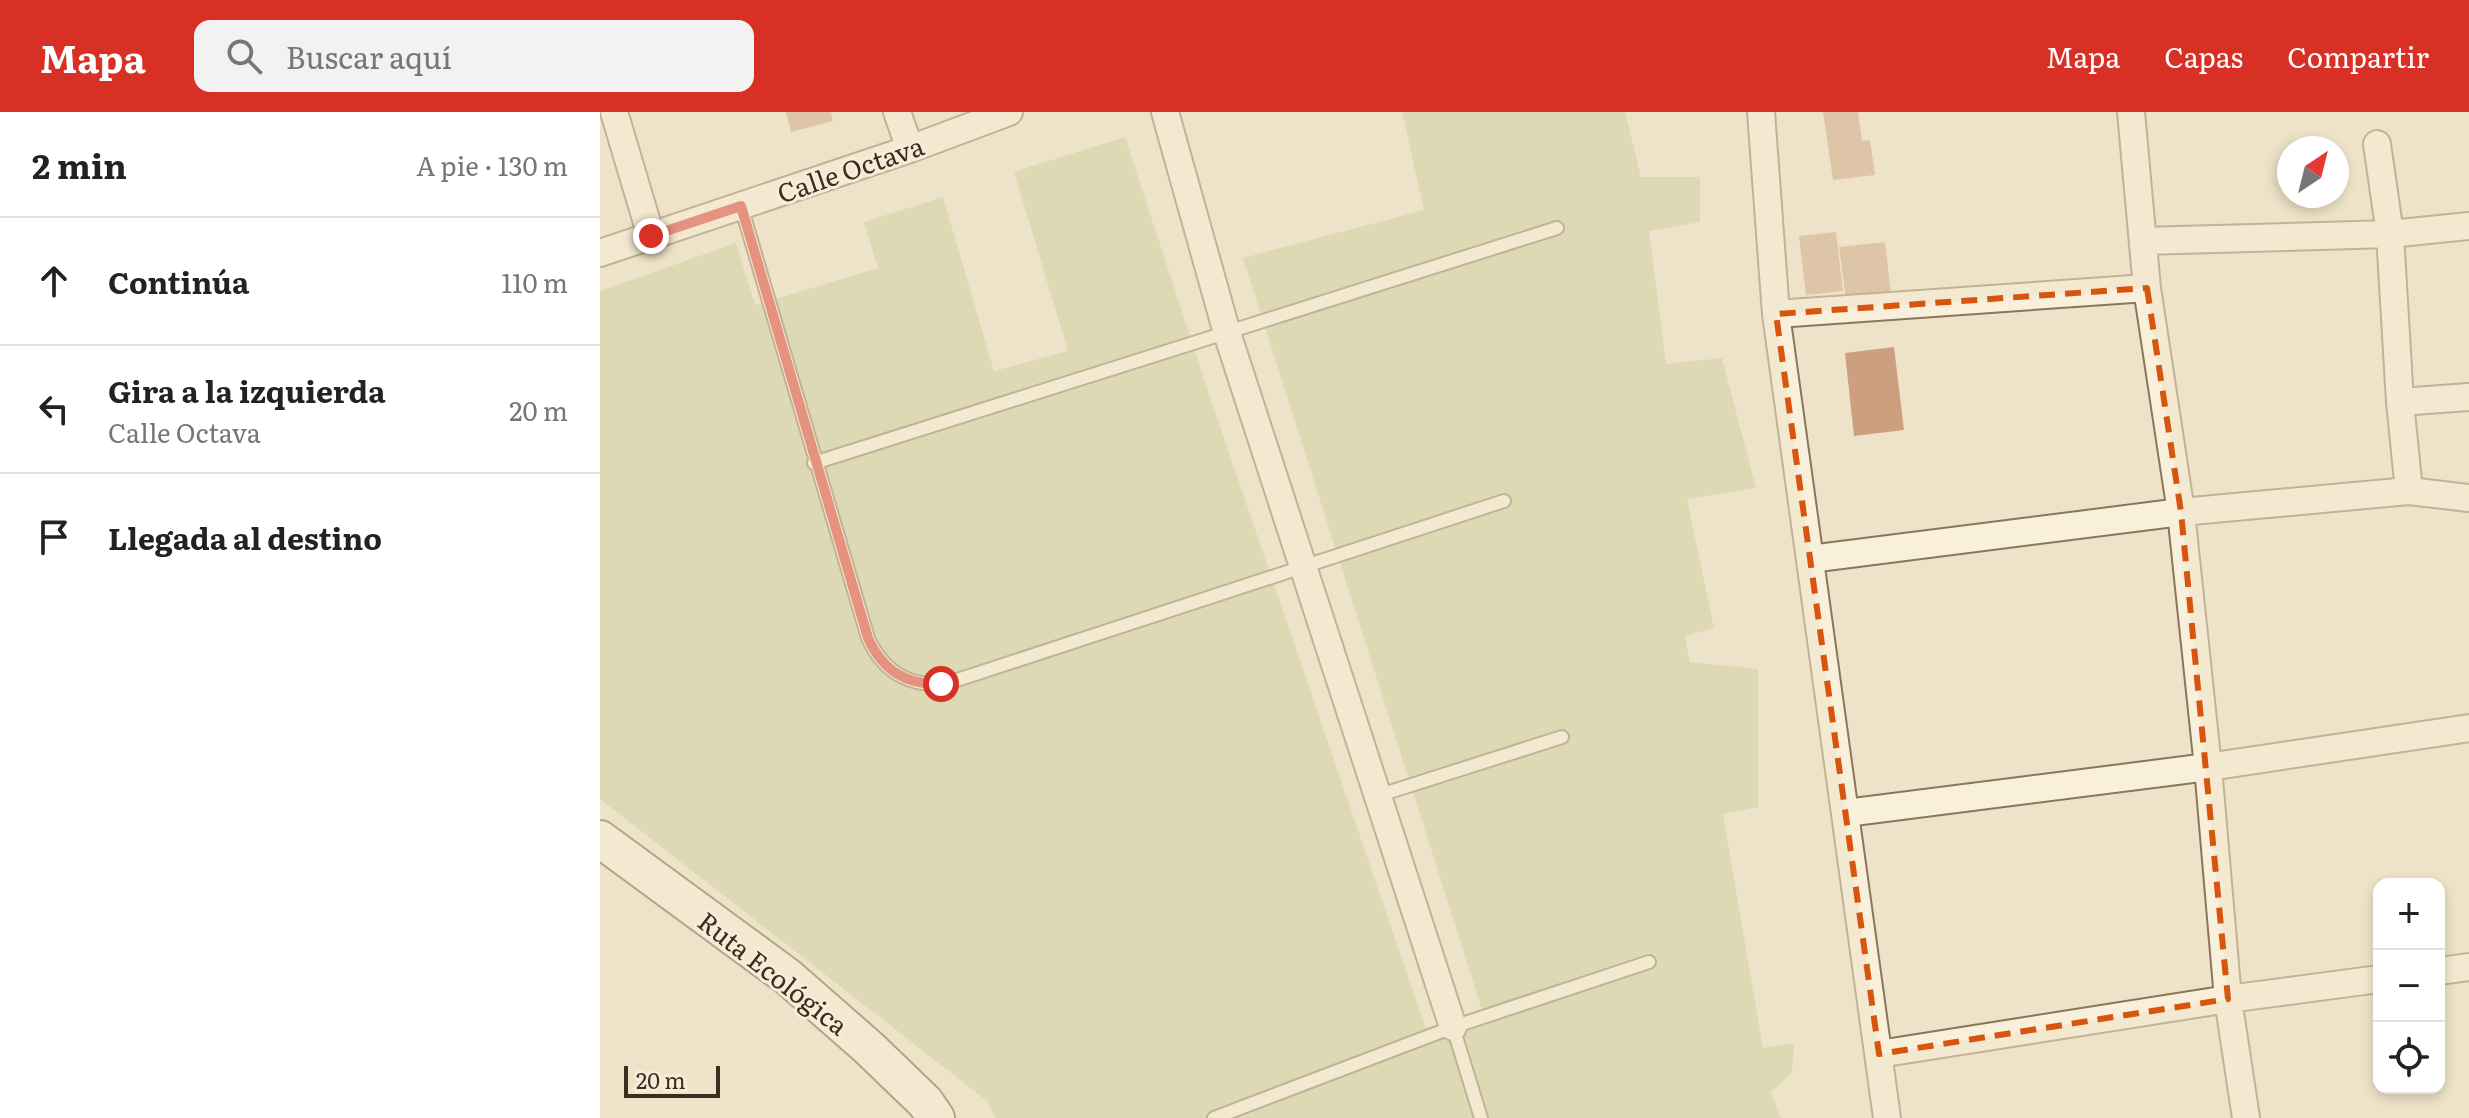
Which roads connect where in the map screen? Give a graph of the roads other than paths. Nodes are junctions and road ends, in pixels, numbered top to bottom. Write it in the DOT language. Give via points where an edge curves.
graph roads {
  1 [pos="614,112"];
  2 [pos="897,112"];
  3 [pos="1009,112"];
  4 [pos="1165,112"];
  5 [pos="1761,112"];
  6 [pos="2131,112"];
  7 [pos="2377,144"];
  8 [pos="910,149"];
  9 [pos="741,206"];
  10 [pos="2469,226"];
  11 [pos="1557,228"];
  12 [pos="2390,234"];
  13 [pos="651,236"];
  14 [pos="2143,241"];
  15 [pos="600,253"];
  16 [pos="2147,288"];
  17 [pos="1776,314"];
  18 [pos="1227,333"];
  19 [pos="2469,397"];
  20 [pos="2400,402"];
  21 [pos="814,463"];
  22 [pos="2409,491"];
  23 [pos="2469,498"];
  24 [pos="1504,501"];
  25 [pos="2181,512"];
  26 [pos="1810,559"];
  27 [pos="1303,566"];
  28 [pos="2469,728"];
  29 [pos="1562,737"];
  30 [pos="2208,767"];
  31 [pos="1377,796"];
  32 [pos="1846,813"];
  33 [pos="600,839"];
  34 [pos="1649,962"];
  35 [pos="2469,967"];
  36 [pos="2445,970"];
  37 [pos="2373,980"];
  38 [pos="2228,999"];
  39 [pos="1453,1027"];
  40 [pos="1879,1054"];
  41 [pos="936,1118"];
  42 [pos="1214,1118"];
  43 [pos="1481,1118"];
  44 [pos="1887,1118"];
  45 [pos="2246,1118"];
  1 -- 13 [label="street"];
  2 -- 8 [label="street"];
  3 -- 8 [label="street, Calle Octava"];
  4 -- 18 [label="street"];
  5 -- 17 [label="street"];
  6 -- 14 [label="street"];
  7 -- 12 [label="street"];
  8 -- 9 [label="street, Calle Octava"];
  9 -- 13 [label="street, Calle Octava"];
  9 -- 21 [label="lane"];
  10 -- 12 [label="street"];
  11 -- 18 [label="lane"];
  12 -- 14 [label="street"];
  12 -- 20 [label="street"];
  13 -- 15 [label="street, Calle Octava"];
  14 -- 16 [label="street"];
  16 -- 17 [label="street"];
  16 -- 25 [label="street"];
  17 -- 26 [label="street"];
  18 -- 21 [label="lane"];
  18 -- 27 [label="street"];
  19 -- 20 [label="street"];
  20 -- 22 [label="street"];
  21 -- 27 [label="lane" via="874,651 891,671 915,683 954,681"];
  22 -- 23 [label="street"];
  22 -- 25 [label="street"];
  24 -- 27 [label="lane"];
  25 -- 26 [label="street"];
  25 -- 30 [label="street"];
  26 -- 32 [label="street"];
  27 -- 31 [label="street"];
  28 -- 30 [label="street"];
  29 -- 31 [label="lane"];
  30 -- 32 [label="street"];
  30 -- 38 [label="street"];
  31 -- 39 [label="street"];
  32 -- 40 [label="street"];
  33 -- 41 [label="main road, Ruta Ecológica" via="788,977 869,1048"];
  34 -- 39 [label="lane"];
  35 -- 36 [label="street"];
  37 -- 38 [label="street"];
  38 -- 40 [label="street"];
  38 -- 45 [label="street"];
  39 -- 42 [label="lane"];
  39 -- 43 [label="lane"];
  40 -- 44 [label="street"];
}
